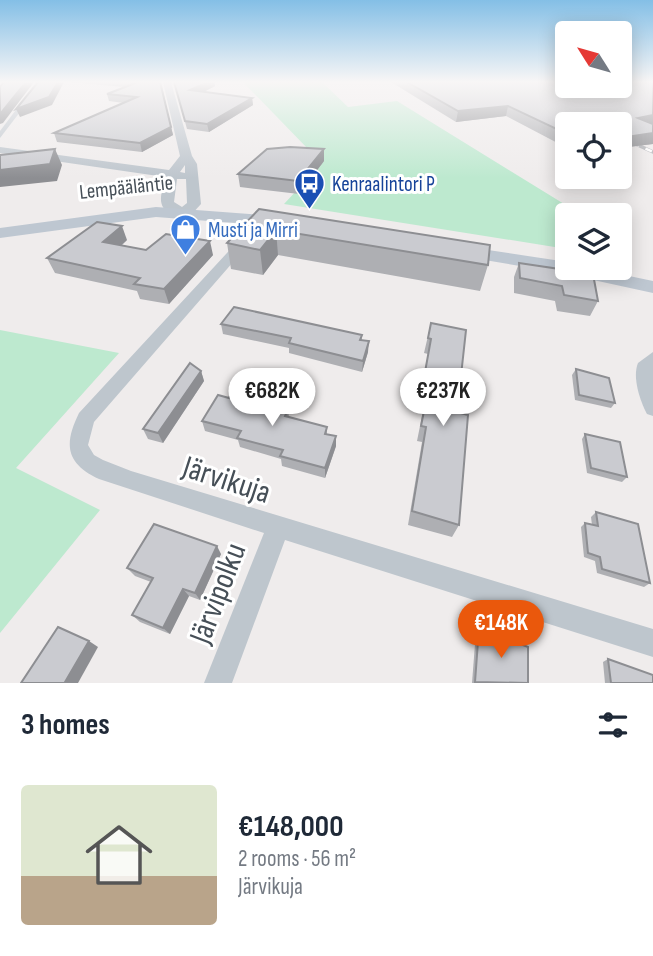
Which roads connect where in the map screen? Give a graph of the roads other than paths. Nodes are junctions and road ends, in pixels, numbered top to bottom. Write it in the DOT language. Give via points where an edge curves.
graph roads {
  1 [pos="16,114"];
  2 [pos="175,114"];
  3 [pos="0,136"];
  4 [pos="0,150"];
  5 [pos="186,156"];
  6 [pos="171,176"];
  7 [pos="192,176"];
  8 [pos="167,202"];
  9 [pos="190,209"];
  10 [pos="260,219"];
  11 [pos="294,224"];
  12 [pos="0,226"];
  13 [pos="0,233"];
  14 [pos="441,247"];
  15 [pos="555,266"];
  16 [pos="632,272"];
  17 [pos="653,275"];
  18 [pos="613,280"];
  19 [pos="653,288"];
  20 [pos="653,358"];
  21 [pos="653,408"];
  22 [pos="278,528"];
  23 [pos="653,643"];
  24 [pos="218,683"];
  1 -- 3 [label="street"];
  2 -- 5 [label="street"];
  4 -- 6 [label="street"];
  5 -- 6 [label="street"];
  5 -- 7 [label="street"];
  6 -- 7 [label="street"];
  6 -- 8 [label="street"];
  7 -- 9 [label="street"];
  8 -- 9 [label="main road, Lempääläntie"];
  8 -- 12 [label="main road, Lempääläntie"];
  9 -- 10 [label="main road, Lempääläntie"];
  9 -- 13 [label="main road, Lempääläntie"];
  10 -- 11 [label="main road, Lempääläntie"];
  10 -- 22 [label="street, Järvikuja" via="86,418 78,434 78,449 96,468"];
  14 -- 15 [label="main road"];
  16 -- 17 [label="main road"];
  18 -- 19 [label="main road"];
  20 -- 21 [label="street" via="644,367"];
  22 -- 23 [label="street, Järvikuja"];
  22 -- 24 [label="street, Järvipolku"];
}
